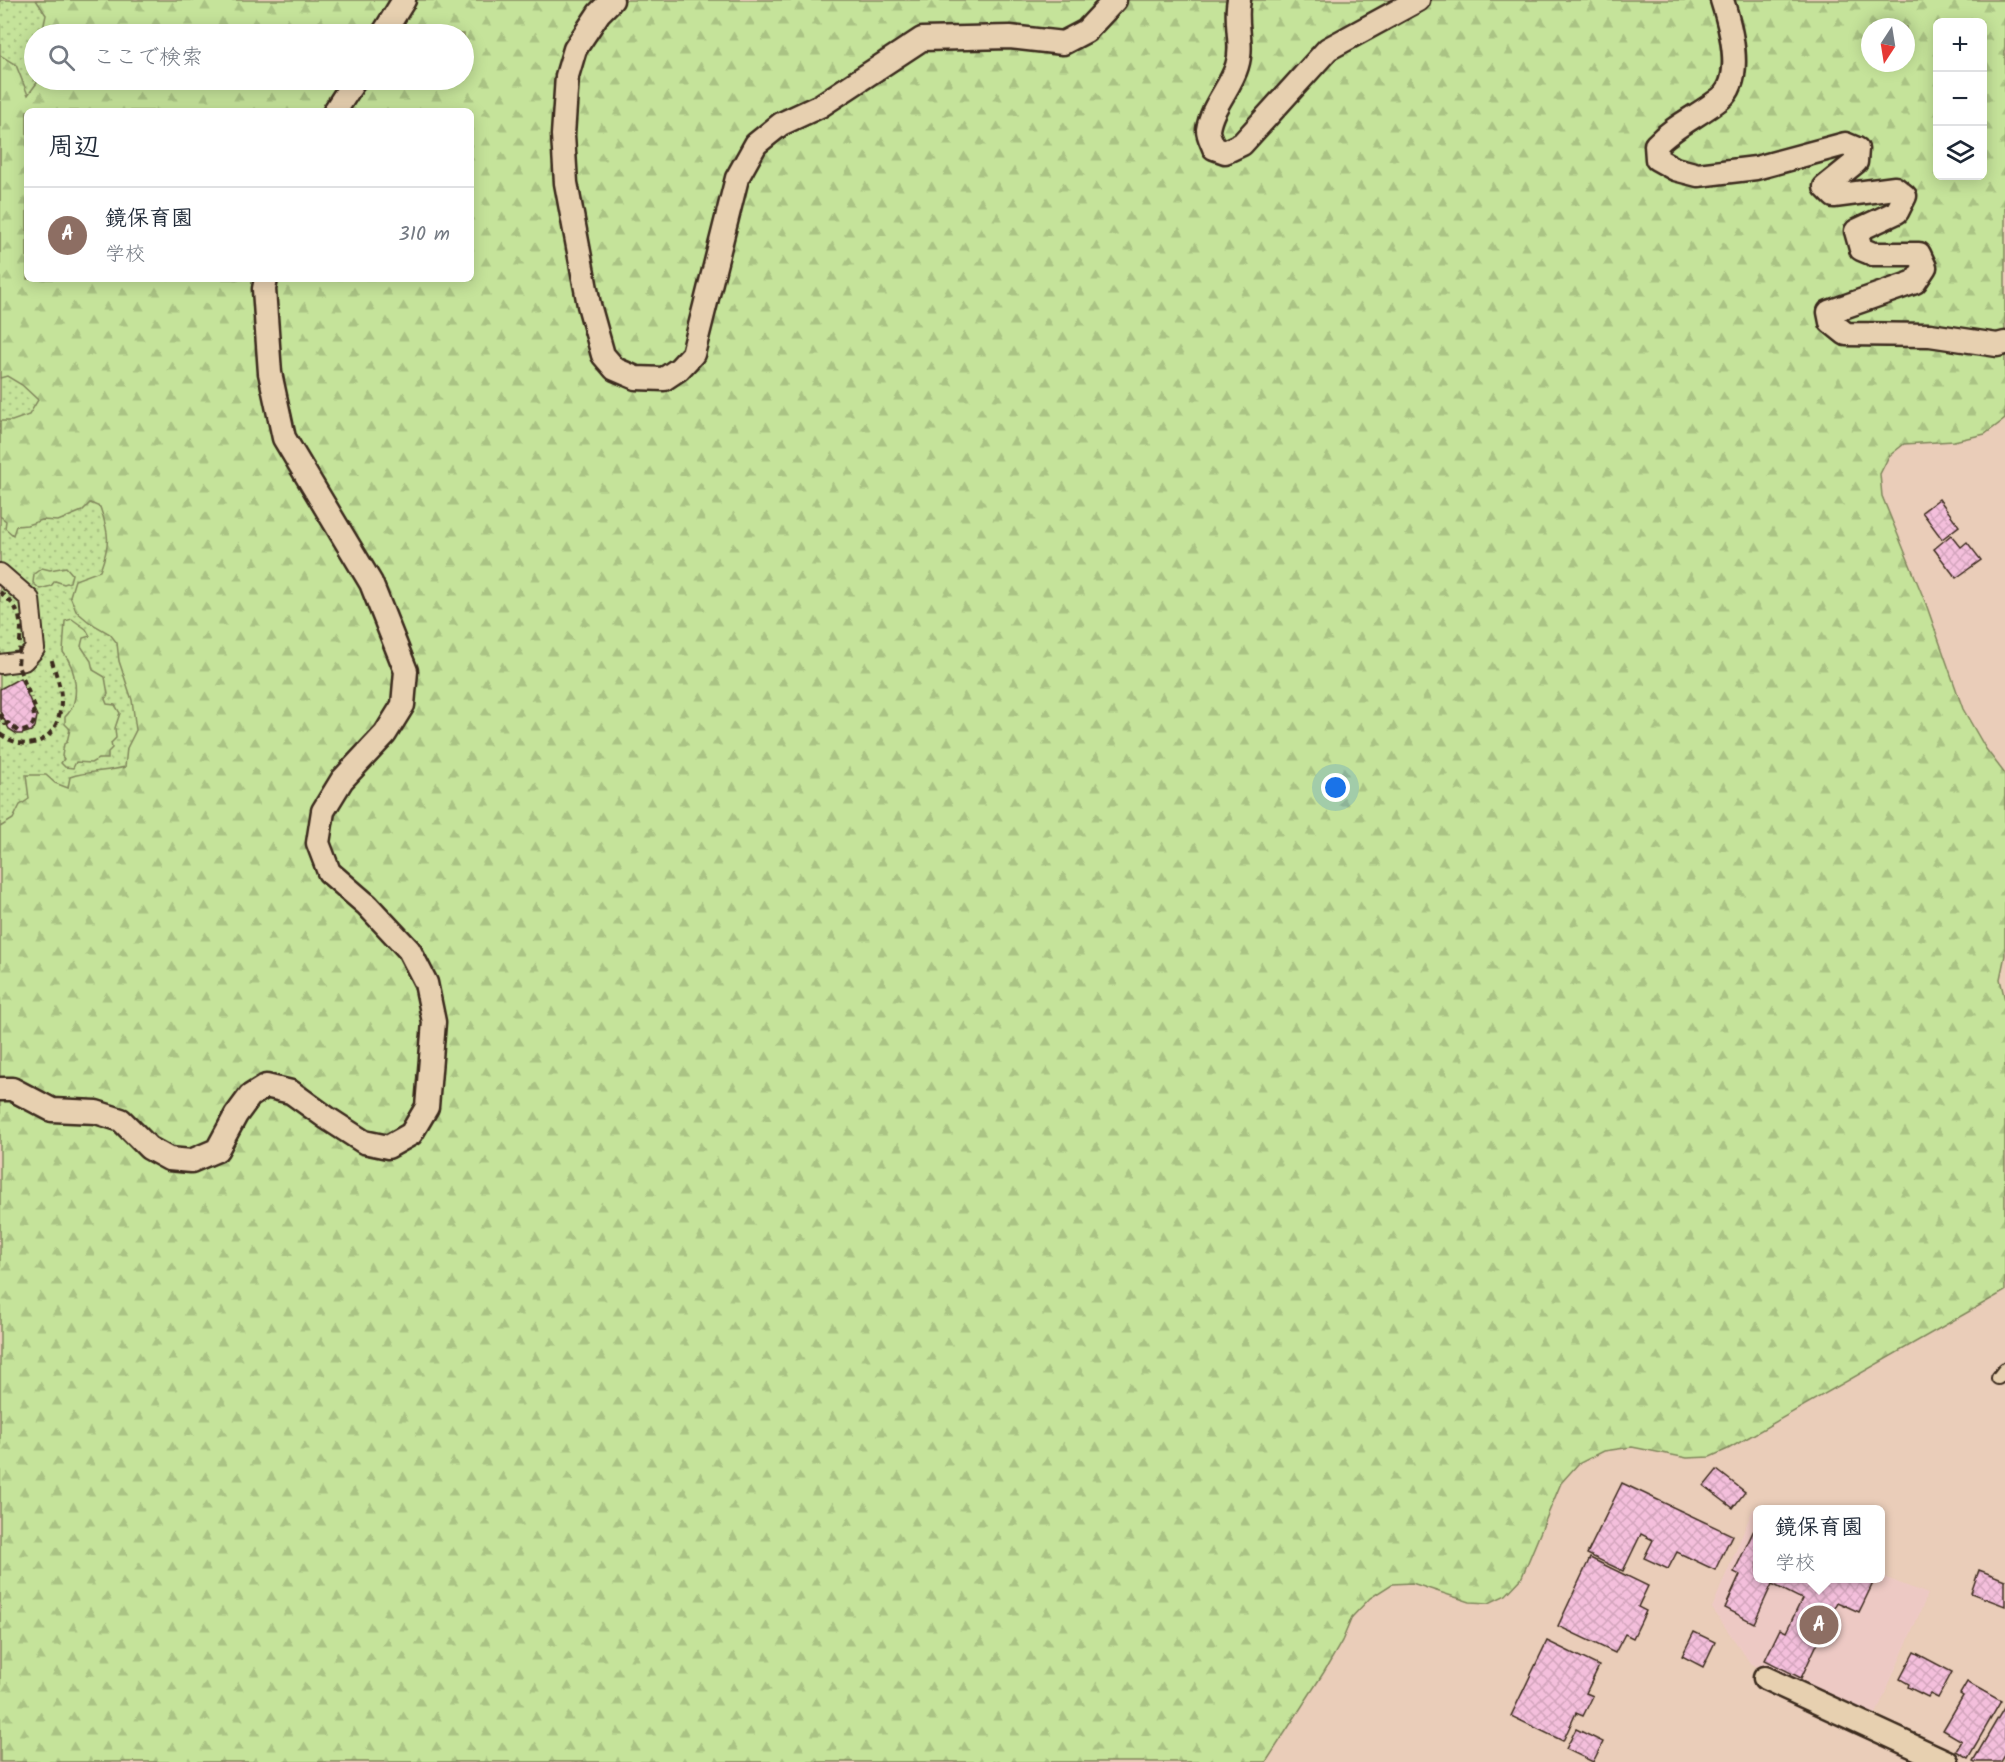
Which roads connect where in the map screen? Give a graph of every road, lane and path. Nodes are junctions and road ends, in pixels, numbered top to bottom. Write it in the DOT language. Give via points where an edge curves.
graph roads {
  1 [pos="404,0"];
  2 [pos="612,0"];
  3 [pos="1115,0"];
  4 [pos="1239,0"];
  5 [pos="1418,0"];
  6 [pos="1722,0"];
  7 [pos="389,24"];
  8 [pos="349,90"];
  9 [pos="337,108"];
  10 [pos="265,282"];
  11 [pos="2005,343"];
  12 [pos="0,573"];
  13 [pos="0,592"];
  14 [pos="34,633"];
  15 [pos="0,664"];
  16 [pos="0,714"];
  17 [pos="0,734"];
  18 [pos="0,1089"];
  19 [pos="1765,1678"];
  20 [pos="1947,1762"];
  1 -- 7 [label="street"];
  2 -- 3 [label="street" via="575,50 567,76 563,135 566,183 589,305 603,355 615,369 636,378 664,379 693,354 737,178 756,144 782,124 820,106 922,39 1010,37 1063,43 1086,31"];
  4 -- 5 [label="street" via="1241,45 1237,66 1208,132 1215,148 1225,152 1242,144 1328,49"];
  6 -- 11 [label="street" via="1732,31 1734,78 1723,97 1656,145 1657,159 1698,175 1756,168 1845,144 1857,149 1856,162 1825,187 1834,196 1895,189 1905,196 1897,212 1856,231 1862,249 1873,254 1919,254 1925,267 1915,282 1829,312 1831,322 1846,334 1929,335"];
  8 -- 9 [label="street"];
  10 -- 18 [label="street" via="270,373 284,438 371,583 406,671 403,705 385,734 342,780 323,811 318,843 329,872 409,950 426,983 434,1022 427,1107 411,1134 388,1147 364,1142 291,1092 266,1086 250,1096 217,1150 191,1161 169,1159 149,1149 121,1120 96,1112 52,1110 12,1089"];
  12 -- 14 [label="street" via="30,599"];
  13 -- 16 [label="path, bridge" via="19,616 18,666 36,710 33,726 26,731 5,724"];
  14 -- 15 [label="street" via="35,649 24,661"];
  14 -- 17 [label="path" via="47,644 55,672 61,698 58,720 47,738 32,745 10,741"];
  19 -- 20 [label="street"];
}
